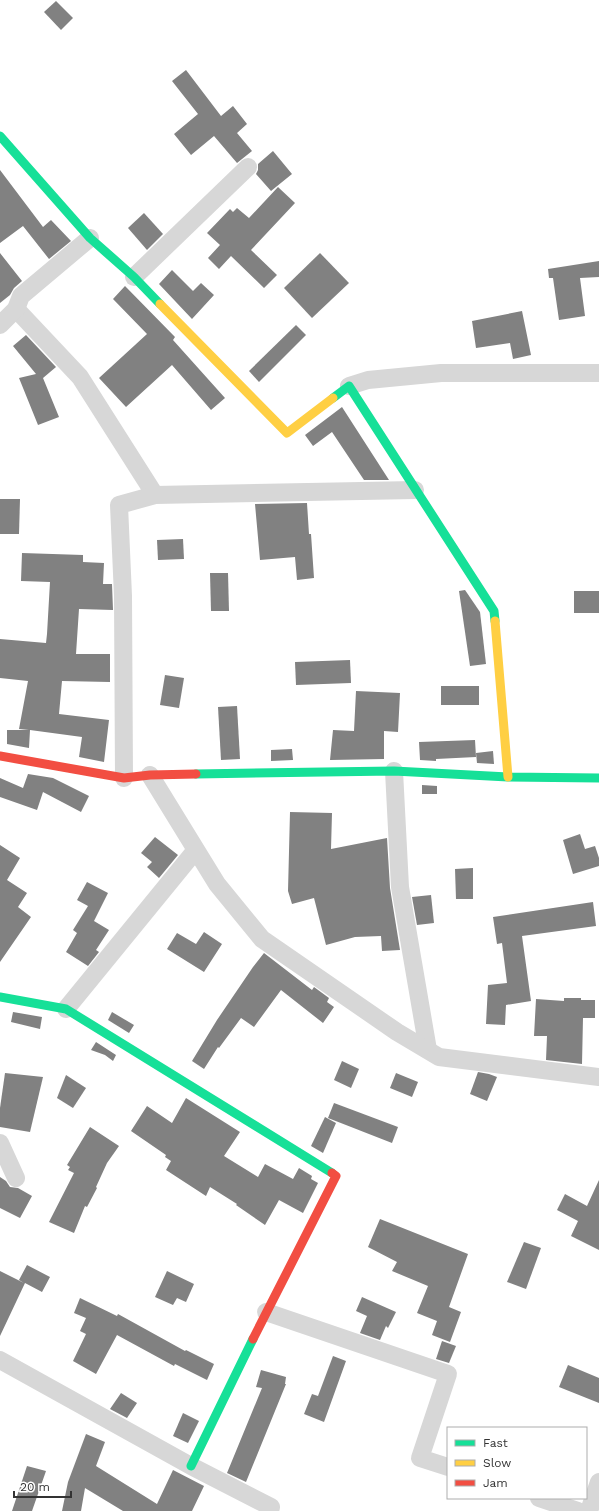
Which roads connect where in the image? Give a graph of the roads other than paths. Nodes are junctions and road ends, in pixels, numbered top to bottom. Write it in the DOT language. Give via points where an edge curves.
graph roads {
  1 [pos="0,136"];
  2 [pos="248,167"];
  3 [pos="90,238"];
  4 [pos="134,277"];
  5 [pos="16,309"];
  6 [pos="0,325"];
  7 [pos="599,373"];
  8 [pos="349,386"];
  9 [pos="415,490"];
  10 [pos="155,495"];
  11 [pos="0,756"];
  12 [pos="394,771"];
  13 [pos="150,775"];
  14 [pos="508,776"];
  15 [pos="124,778"];
  16 [pos="599,778"];
  17 [pos="195,851"];
  18 [pos="0,997"];
  19 [pos="66,1009"];
  20 [pos="428,1050"];
  21 [pos="599,1077"];
  22 [pos="0,1143"];
  23 [pos="16,1178"];
  24 [pos="266,1312"];
  25 [pos="0,1360"];
  26 [pos="191,1466"];
  27 [pos="447,1468"];
  28 [pos="599,1482"];
  29 [pos="542,1499"];
  30 [pos="270,1511"];
  31 [pos="578,1511"];
  32 [pos="589,1511"];
  1 -- 3 [label="street"];
  2 -- 4 [label="street"];
  3 -- 4 [label="street"];
  3 -- 5 [label="street" via="21,296"];
  4 -- 8 [label="street" via="287,433"];
  5 -- 6 [label="street"];
  5 -- 10 [label="street" via="80,377"];
  7 -- 8 [label="street" via="441,373 368,380"];
  8 -- 9 [label="street"];
  9 -- 10 [label="street"];
  9 -- 14 [label="street" via="494,611"];
  10 -- 15 [label="street" via="119,505 123,596"];
  11 -- 15 [label="street"];
  12 -- 13 [label="street"];
  12 -- 14 [label="street"];
  12 -- 20 [label="street" via="400,887"];
  13 -- 15 [label="street"];
  13 -- 17 [label="street"];
  14 -- 16 [label="street"];
  17 -- 19 [label="street"];
  17 -- 20 [label="street" via="216,884 262,939 397,1032"];
  18 -- 19 [label="street"];
  19 -- 24 [label="street" via="336,1176"];
  20 -- 21 [label="street" via="439,1057"];
  22 -- 23 [label="street"];
  24 -- 26 [label="street"];
  24 -- 27 [label="street" via="448,1374 420,1458"];
  25 -- 26 [label="street"];
  26 -- 30 [label="street" via="271,1507"];
  28 -- 32 [label="street"];
  29 -- 31 [label="street"];
}
